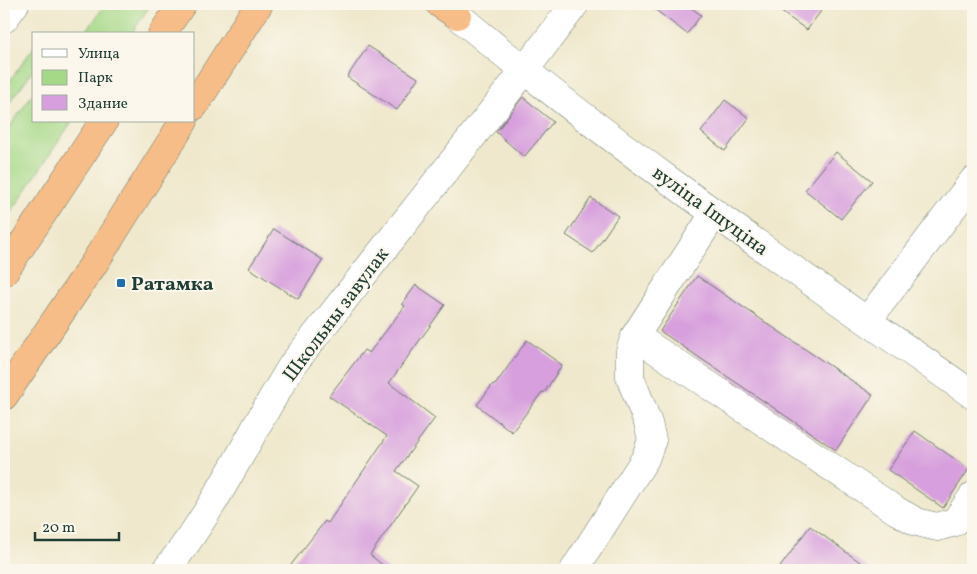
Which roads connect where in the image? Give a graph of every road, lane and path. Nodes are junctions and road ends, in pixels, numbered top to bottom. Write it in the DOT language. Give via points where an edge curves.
graph roads {
  1 [pos="15,4"];
  2 [pos="182,4"];
  3 [pos="259,4"];
  4 [pos="575,4"];
  5 [pos="449,7"];
  6 [pos="4,19"];
  7 [pos="163,32"];
  8 [pos="524,71"];
  9 [pos="195,104"];
  10 [pos="103,122"];
  11 [pos="183,122"];
  12 [pos="973,181"];
  13 [pos="56,192"];
  14 [pos="714,214"];
  15 [pos="4,243"];
  16 [pos="4,272"];
  17 [pos="867,321"];
  18 [pos="635,336"];
  19 [pos="973,395"];
  20 [pos="4,396"];
  21 [pos="973,496"];
  22 [pos="166,570"];
  23 [pos="574,570"];
  1 -- 6 [label="street"];
  2 -- 7 [label="highway"];
  3 -- 9 [label="highway"];
  4 -- 8 [label="street, Школьны завулак"];
  5 -- 8 [label="street, вуліца Ішуціна"];
  8 -- 14 [label="street, вуліца Ішуціна"];
  8 -- 22 [label="street, Школьны завулак" via="293,364 233,470"];
  10 -- 13 [label="highway"];
  11 -- 20 [label="highway" via="93,265"];
  12 -- 17 [label="street"];
  13 -- 15 [label="highway" via="27,224"];
  13 -- 16 [label="highway"];
  14 -- 17 [label="street, вуліца Ішуціна"];
  14 -- 18 [label="street"];
  17 -- 19 [label="street, вуліца Ішуціна"];
  18 -- 21 [label="street" via="917,522 937,527 955,522"];
  18 -- 23 [label="street" via="630,352 630,377 652,440 644,459"];
}
